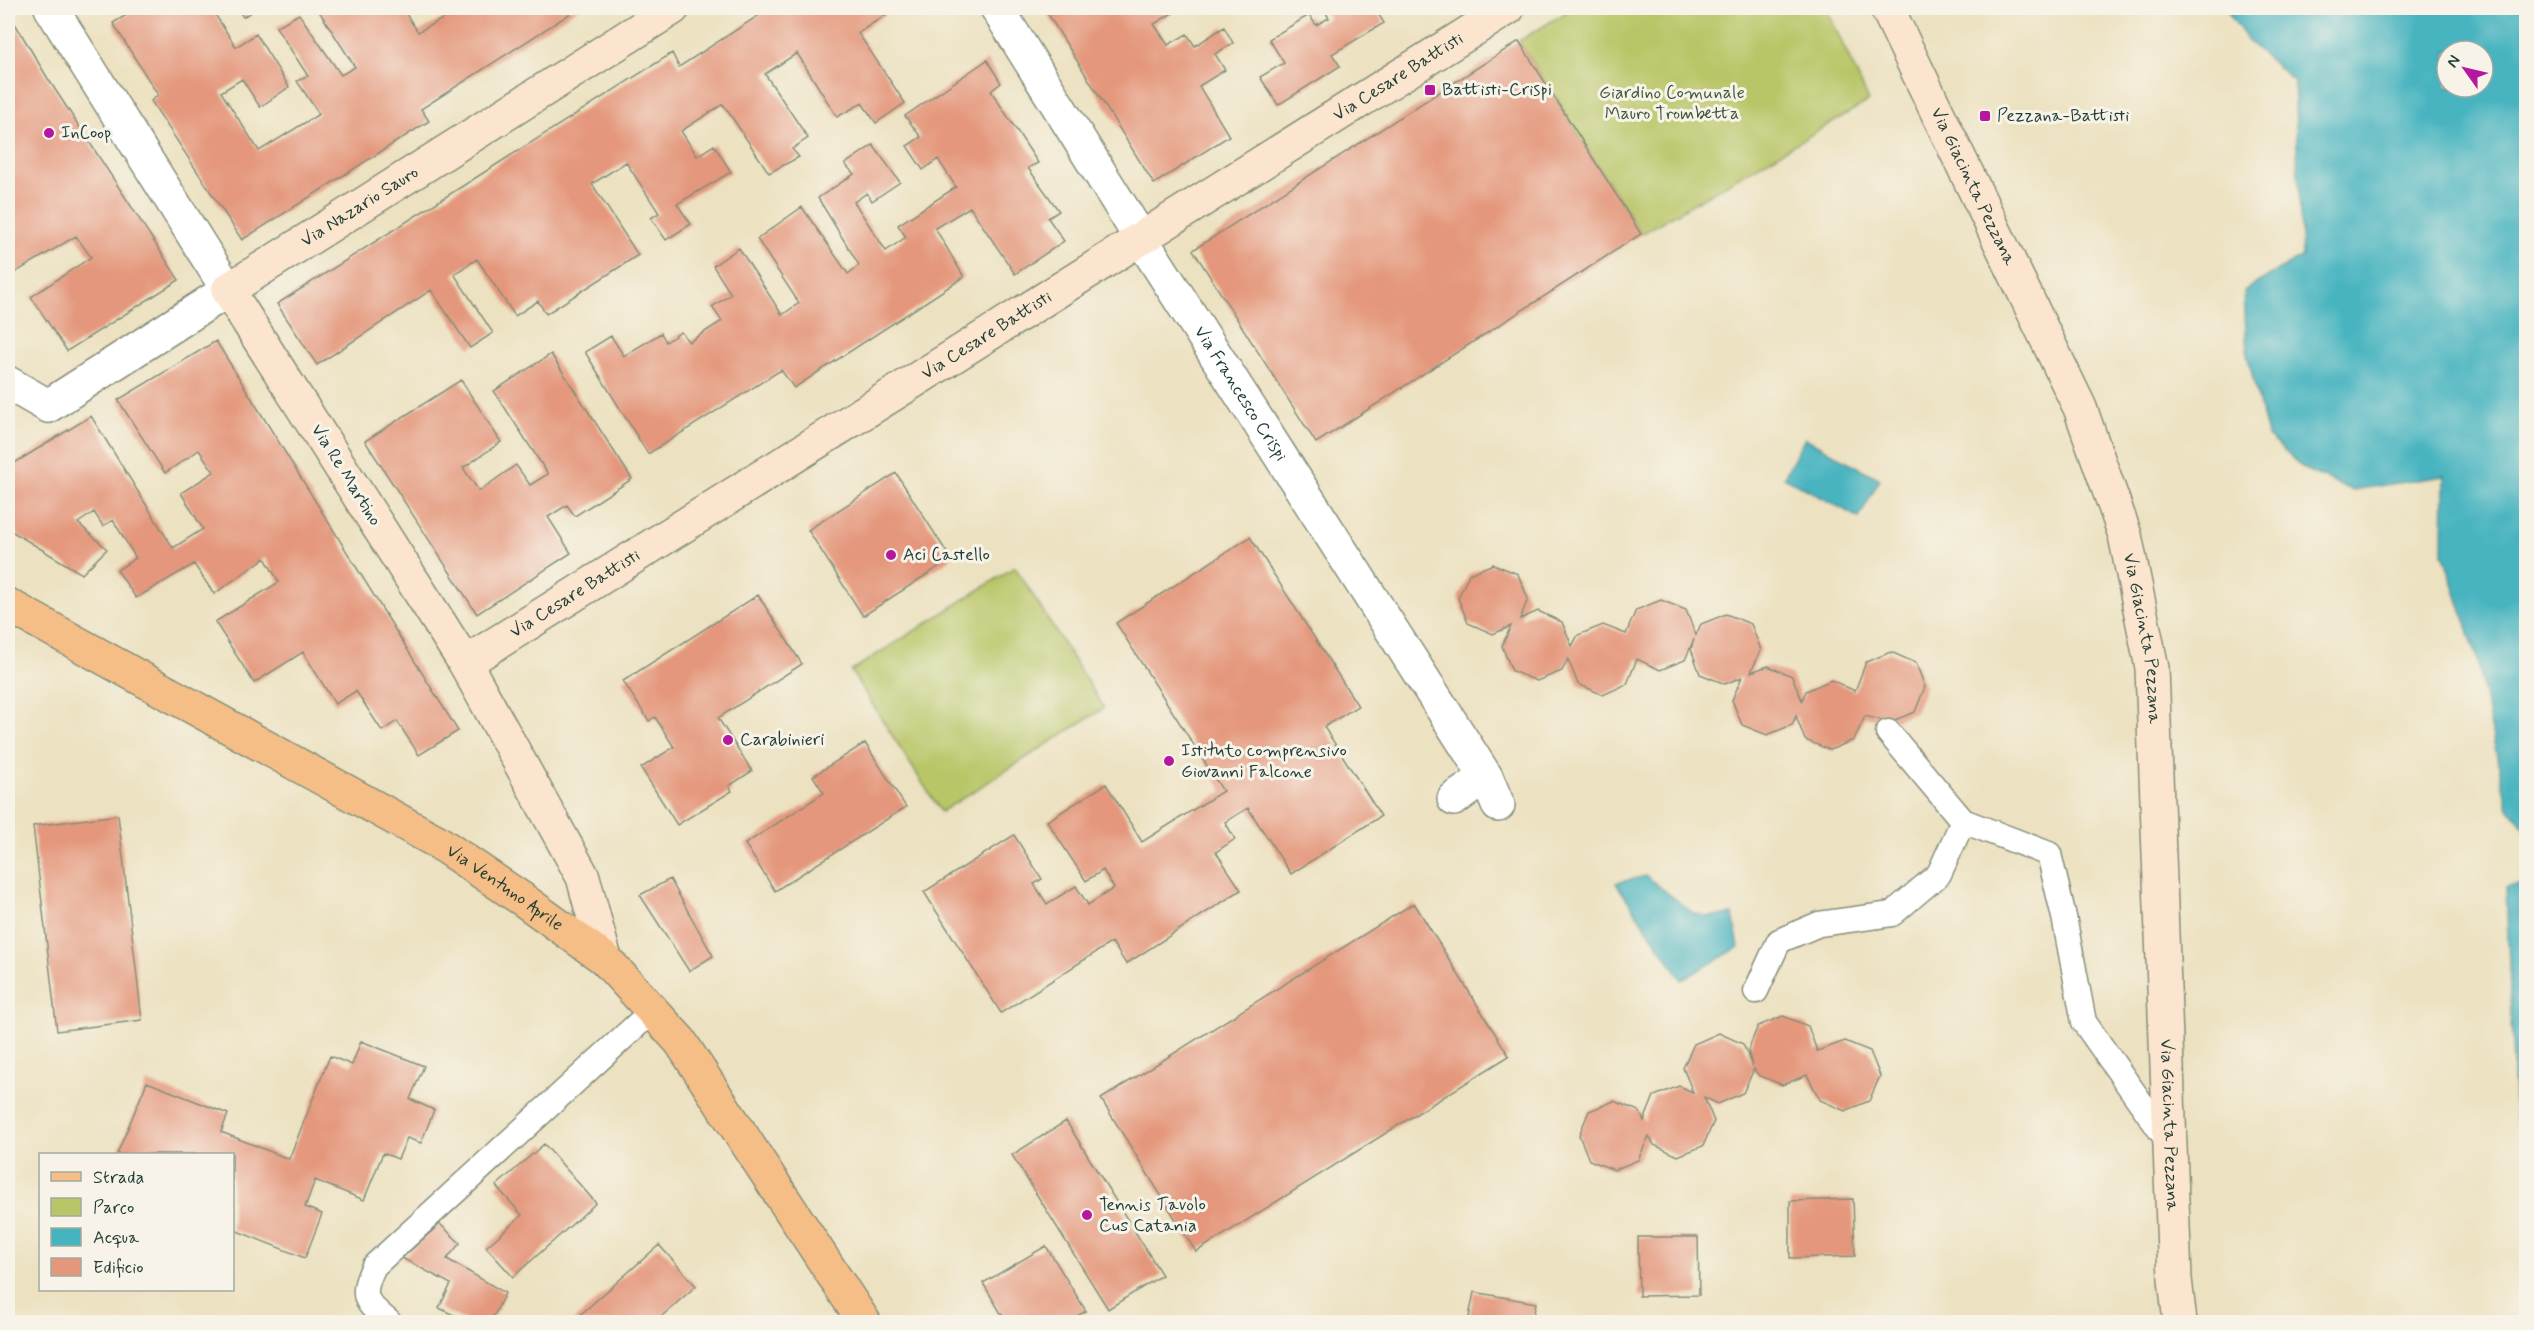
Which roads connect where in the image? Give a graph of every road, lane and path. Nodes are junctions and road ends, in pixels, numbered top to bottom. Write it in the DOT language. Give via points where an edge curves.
graph roads {
  1 [pos="51,8"];
  2 [pos="673,8"];
  3 [pos="997,8"];
  4 [pos="1508,8"];
  5 [pos="1887,8"];
  6 [pos="1140,237"];
  7 [pos="228,290"];
  8 [pos="8,383"];
  9 [pos="8,605"];
  10 [pos="465,663"];
  11 [pos="1888,732"];
  12 [pos="1454,799"];
  13 [pos="1963,820"];
  14 [pos="605,959"];
  15 [pos="1756,991"];
  16 [pos="652,1011"];
  17 [pos="2170,1144"];
  18 [pos="389,1323"];
  19 [pos="864,1323"];
  20 [pos="2180,1323"];
  1 -- 7 [label="street, Via Re Martino"];
  2 -- 7 [label="main road, Via Nazario Sauro"];
  3 -- 6 [label="street, Via Francesco Crispi"];
  4 -- 6 [label="main road, Via Cesare Battisti"];
  5 -- 17 [label="main road, Via Giacinta Pezzana" via="2080,408 2125,536 2152,668"];
  6 -- 10 [label="main road, Via Cesare Battisti"];
  6 -- 12 [label="street, Via Francesco Crispi" via="1492,791"];
  7 -- 8 [label="street, Via Nazario Sauro" via="48,406"];
  7 -- 10 [label="main road, Via Re Martino"];
  9 -- 14 [label="main road, Via Ventuno Aprile" via="436,842"];
  10 -- 14 [label="main road, Via Re Martino" via="583,877"];
  11 -- 13 [label="lane"];
  13 -- 15 [label="lane" via="1940,874 1892,914 1819,924 1779,941"];
  13 -- 17 [label="lane" via="2049,854 2084,1022"];
  14 -- 16 [label="main road, Via Ventuno Aprile"];
  16 -- 18 [label="lane" via="374,1266 364,1285 369,1305"];
  16 -- 19 [label="main road, Via Ventuno Aprile" via="680,1041"];
  17 -- 20 [label="main road, Via Giacinta Pezzana"];
}
